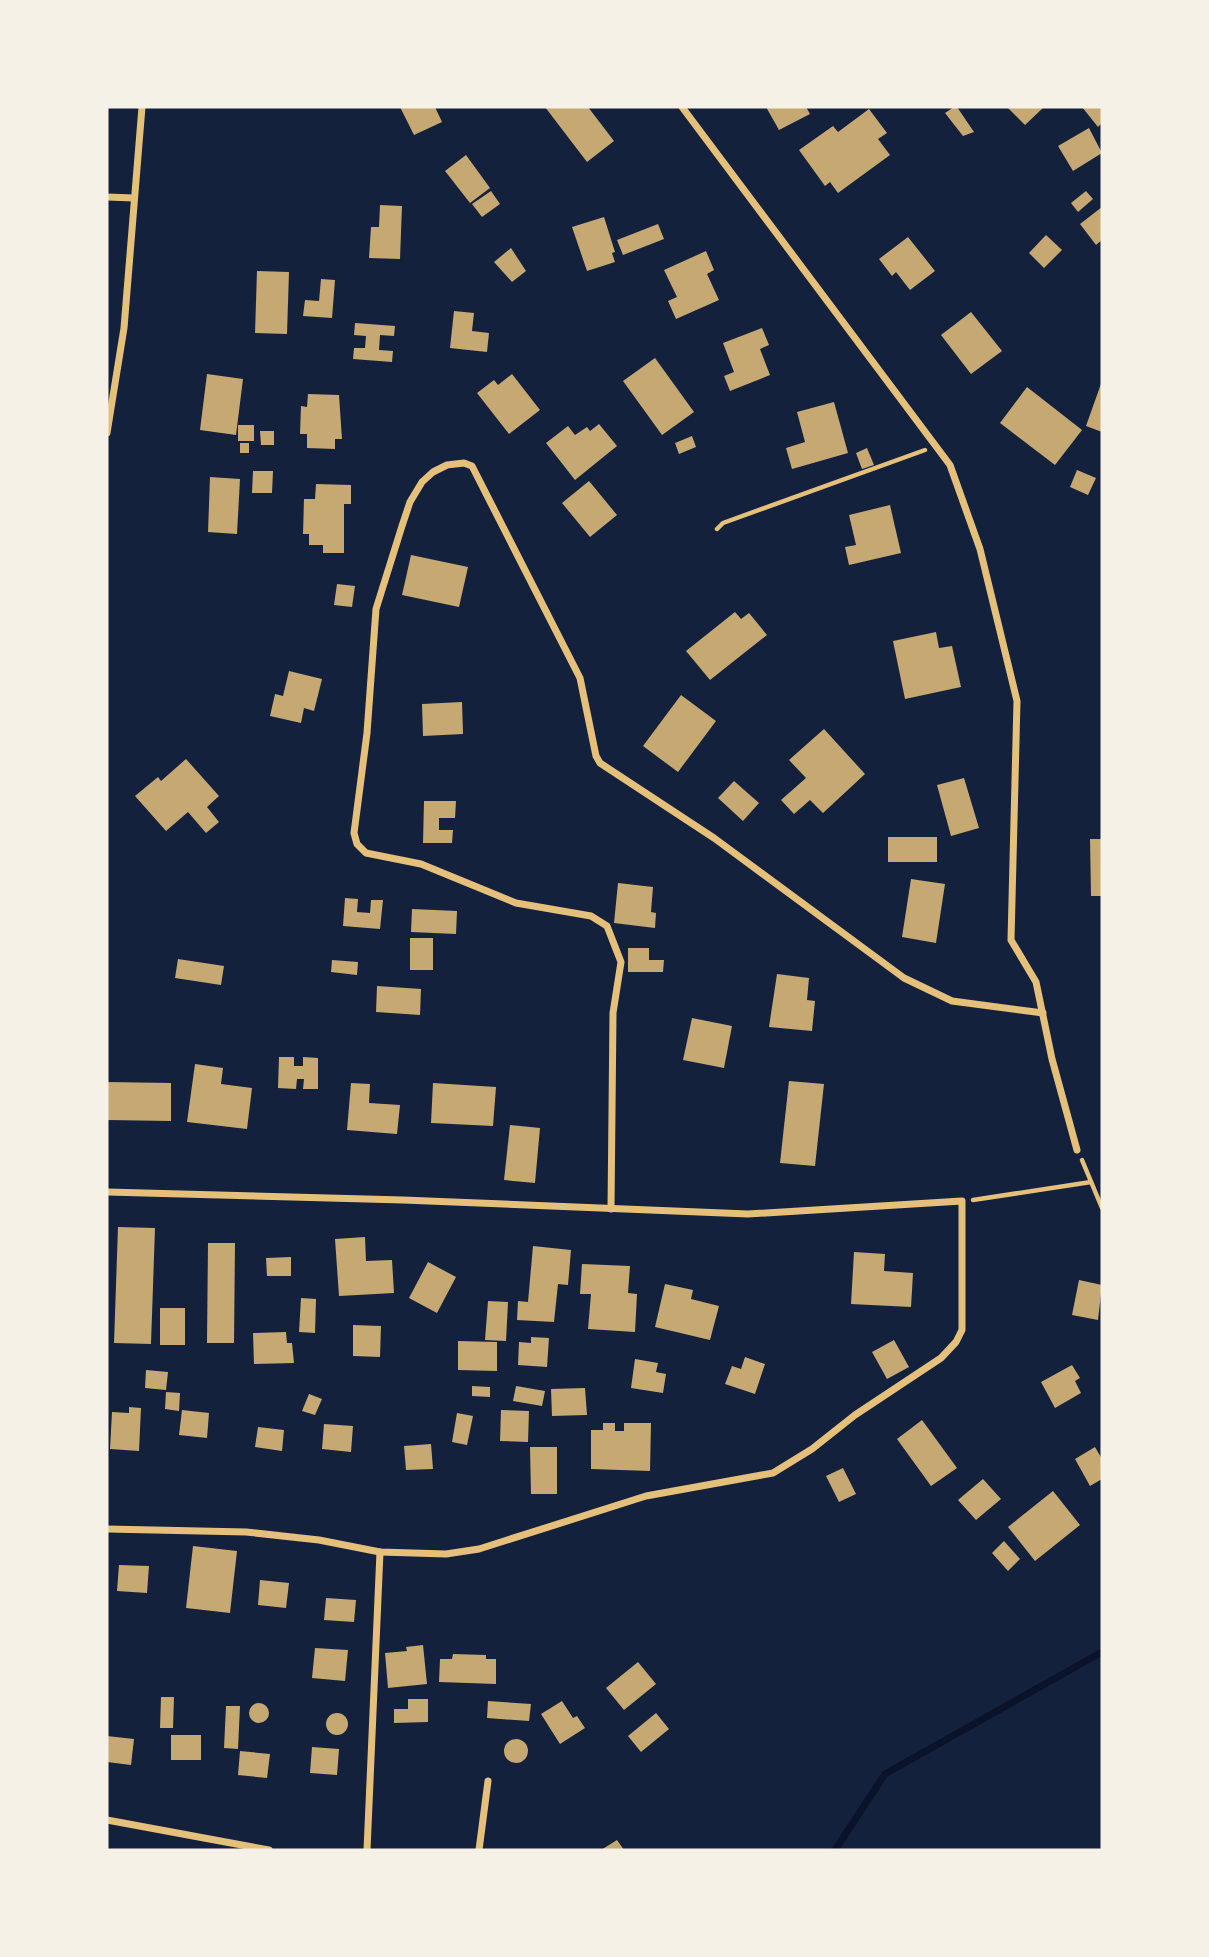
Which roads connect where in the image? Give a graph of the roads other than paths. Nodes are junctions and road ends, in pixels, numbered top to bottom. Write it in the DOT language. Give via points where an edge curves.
graph roads {
  1 [pos="142,107"];
  2 [pos="682,107"];
  3 [pos="107,197"];
  4 [pos="134,198"];
  5 [pos="107,433"];
  6 [pos="1043,1013"];
  7 [pos="1077,1150"];
  8 [pos="107,1192"];
  9 [pos="611,1209"];
  10 [pos="107,1529"];
  11 [pos="380,1552"];
  12 [pos="488,1781"];
  13 [pos="107,1821"];
  14 [pos="269,1850"];
  15 [pos="367,1850"];
  16 [pos="479,1850"];
  1 -- 4 [label="street"];
  2 -- 6 [label="street" via="950,465 980,549 1017,701 1011,940 1036,982"];
  3 -- 4 [label="street"];
  4 -- 5 [label="street" via="124,328"];
  6 -- 7 [label="street"];
  6 -- 9 [label="street" via="952,1001 904,978 714,838 600,763 580,678 537,589 472,466 447,465 422,482 410,502 376,609 354,833 366,853 421,864 516,903 591,916 607,926 621,962 613,1013"];
  8 -- 9 [label="street"];
  9 -- 11 [label="street" via="748,1214 962,1201 962,1330 941,1357 773,1473 646,1496 479,1549 446,1554"];
  10 -- 11 [label="street" via="246,1532"];
  11 -- 15 [label="street"];
  12 -- 16 [label="street"];
  13 -- 14 [label="street"];
}
